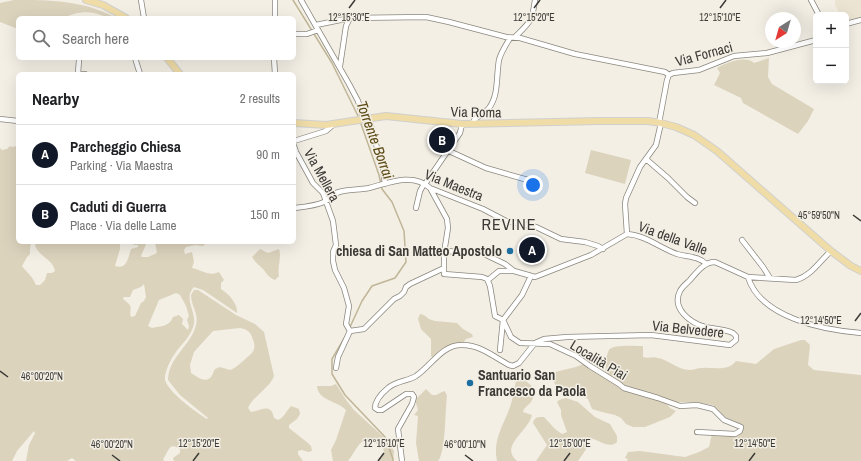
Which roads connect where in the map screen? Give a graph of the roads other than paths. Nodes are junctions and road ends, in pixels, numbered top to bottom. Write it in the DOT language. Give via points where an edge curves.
graph roads {
  1 [pos="86,0"];
  2 [pos="141,0"];
  3 [pos="275,0"];
  4 [pos="301,0"];
  5 [pos="535,0"];
  6 [pos="811,0"];
  7 [pos="817,12"];
  8 [pos="122,16"];
  9 [pos="144,16"];
  10 [pos="276,16"];
  11 [pos="350,18"];
  12 [pos="861,20"];
  13 [pos="849,23"];
  14 [pos="316,29"];
  15 [pos="296,34"];
  16 [pos="515,37"];
  17 [pos="510,38"];
  18 [pos="813,41"];
  19 [pos="79,60"];
  20 [pos="135,60"];
  21 [pos="169,60"];
  22 [pos="274,60"];
  23 [pos="340,66"];
  24 [pos="78,72"];
  25 [pos="139,72"];
  26 [pos="178,72"];
  27 [pos="275,72"];
  28 [pos="670,75"];
  29 [pos="0,119"];
  30 [pos="365,119"];
  31 [pos="16,121"];
  32 [pos="660,123"];
  33 [pos="296,124"];
  34 [pos="334,124"];
  35 [pos="462,124"];
  36 [pos="473,124"];
  37 [pos="296,140"];
  38 [pos="296,150"];
  39 [pos="449,151"];
  40 [pos="646,159"];
  41 [pos="535,182"];
  42 [pos="384,184"];
  43 [pos="425,184"];
  44 [pos="430,188"];
  45 [pos="326,201"];
  46 [pos="695,203"];
  47 [pos="296,208"];
  48 [pos="416,208"];
  49 [pos="627,234"];
  50 [pos="742,240"];
  51 [pos="603,249"];
  52 [pos="445,251"];
  53 [pos="831,251"];
  54 [pos="706,264"];
  55 [pos="444,268"];
  56 [pos="514,271"];
  57 [pos="861,271"];
  58 [pos="532,276"];
  59 [pos="748,277"];
  60 [pos="770,278"];
  61 [pos="488,280"];
  62 [pos="503,320"];
  63 [pos="350,330"];
  64 [pos="861,333"];
  65 [pos="535,343"];
  66 [pos="500,350"];
  67 [pos="336,368"];
  68 [pos="697,432"];
  69 [pos="402,461"];
  1 -- 8 [label="main road" via="103,5"];
  2 -- 9 [label="street"];
  3 -- 10 [label="street"];
  4 -- 14 [label="street"];
  5 -- 16 [label="street" via="532,18"];
  6 -- 7 [label="street"];
  11 -- 14 [label="street" via="322,23"];
  11 -- 17 [label="street" via="426,18"];
  11 -- 23 [label="street" via="346,26"];
  12 -- 13 [label="street"];
  14 -- 15 [label="street" via="307,34"];
  14 -- 23 [label="street"];
  16 -- 17 [label="street"];
  16 -- 28 [label="street" via="575,54"];
  17 -- 36 [label="street" via="499,60 493,100"];
  18 -- 28 [label="street, Via Fornaci" via="768,53 734,56 699,70 675,72"];
  19 -- 24 [label="street"];
  20 -- 25 [label="street"];
  21 -- 26 [label="main road"];
  22 -- 27 [label="street"];
  23 -- 30 [label="street"];
  28 -- 32 [label="street, Via Fornaci"];
  29 -- 31 [label="street"];
  30 -- 34 [label="main road, Via Roma"];
  30 -- 35 [label="main road, Via Roma" via="395,116"];
  30 -- 42 [label="street" via="383,169"];
  32 -- 36 [label="main road, Via Roma" via="600,121"];
  32 -- 40 [label="street, Via Fornaci" via="656,145"];
  32 -- 53 [label="main road, Via Roma" via="694,135 717,151"];
  33 -- 34 [label="main road, Via Roma"];
  34 -- 37 [label="street" via="326,131"];
  35 -- 36 [label="main road, Via Roma"];
  35 -- 39 [label="street" via="460,133"];
  38 -- 45 [label="street, Via Mellera" via="313,183 323,193"];
  39 -- 41 [label="street" via="486,168"];
  39 -- 43 [label="street"];
  40 -- 46 [label="street"];
  40 -- 49 [label="street, Via Fornaci" via="626,198"];
  42 -- 43 [label="street, Via Maestra" via="411,180"];
  42 -- 45 [label="street, Via Maestra" via="339,192"];
  43 -- 44 [label="street, Via Maestra"];
  43 -- 48 [label="street" via="420,191"];
  44 -- 51 [label="street, Via Maestra" via="483,208 506,221 536,227 561,239 585,242"];
  44 -- 52 [label="street" via="448,219"];
  45 -- 47 [label="street, Via Maestra"];
  45 -- 63 [label="street, Via Mellera" via="334,221 336,245 333,261 349,306 346,324"];
  49 -- 51 [label="street, Via della Valle"];
  49 -- 54 [label="street, Via della Valle" via="638,236 676,253 701,259"];
  50 -- 60 [label="street"];
  51 -- 58 [label="street, Via della Valle" via="536,277"];
  52 -- 55 [label="street"];
  52 -- 56 [label="street" via="482,252"];
  53 -- 57 [label="main road, Via Roma"];
  53 -- 60 [label="street, Via della Valle" via="810,273 801,278"];
  54 -- 59 [label="street, Via della Valle" via="715,262"];
  54 -- 65 [label="street, Via Belvedere" via="680,292 678,306 696,323 733,333 736,340 730,345 651,335 567,337 544,339"];
  55 -- 61 [label="street" via="444,274 482,277"];
  55 -- 63 [label="street" via="406,287 400,296 364,329"];
  56 -- 58 [label="street"];
  56 -- 61 [label="street" via="499,271"];
  58 -- 62 [label="street" via="522,295"];
  59 -- 60 [label="street, Via della Valle"];
  59 -- 64 [label="street" via="761,299 780,312 810,324"];
  61 -- 62 [label="street" via="495,316"];
  62 -- 65 [label="street" via="513,340 520,343"];
  62 -- 66 [label="street"];
  63 -- 67 [label="street"];
  65 -- 68 [label="street, Località Piai" via="550,344 576,356 624,388 680,406 696,405 713,409 724,420 741,427 735,434"];
  65 -- 69 [label="street" via="519,363 513,366 479,348 467,345 452,346 416,376 389,388 375,403 374,408 382,410 406,394 412,394 414,397 398,429"];
}
